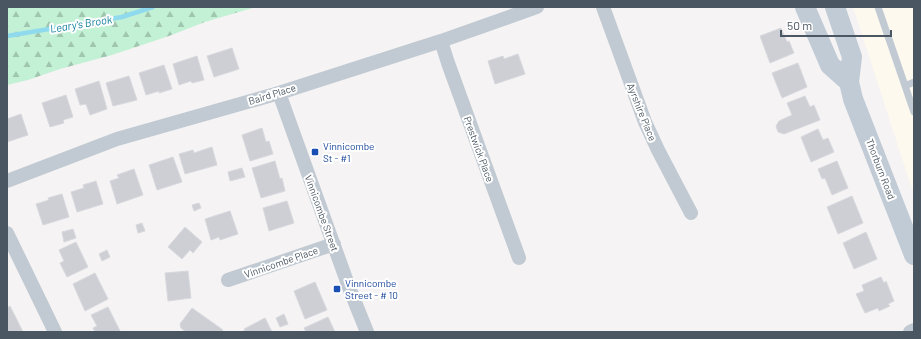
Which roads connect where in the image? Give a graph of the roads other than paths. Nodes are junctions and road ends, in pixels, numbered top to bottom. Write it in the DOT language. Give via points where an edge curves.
graph roads {
  1 [pos="537,7"];
  2 [pos="603,7"];
  3 [pos="805,7"];
  4 [pos="834,7"];
  5 [pos="878,7"];
  6 [pos="441,41"];
  7 [pos="849,82"];
  8 [pos="914,82"];
  9 [pos="905,86"];
  10 [pos="279,93"];
  11 [pos="914,112"];
  12 [pos="7,181"];
  13 [pos="691,213"];
  14 [pos="7,234"];
  15 [pos="334,244"];
  16 [pos="914,255"];
  17 [pos="519,258"];
  18 [pos="228,280"];
  19 [pos="914,330"];
  20 [pos="55,332"];
  21 [pos="367,332"];
  22 [pos="910,332"];
  1 -- 6 [label="street, Baird Place"];
  2 -- 13 [label="street, Ayrshire Place" via="645,122"];
  3 -- 7 [label="main road, Thorburn Road" via="830,64"];
  4 -- 7 [label="main road, Thorburn Road" via="852,57"];
  5 -- 9 [label="lane"];
  6 -- 10 [label="street, Baird Place"];
  6 -- 17 [label="street, Prestwick Place"];
  7 -- 16 [label="main road, Thorburn Road"];
  8 -- 9 [label="lane"];
  9 -- 11 [label="lane"];
  10 -- 12 [label="street, Baird Place" via="117,139"];
  10 -- 15 [label="street, Vinnicombe Street"];
  14 -- 20 [label="street"];
  15 -- 18 [label="street, Vinnicombe Place"];
  15 -- 21 [label="street, Vinnicombe Street"];
  19 -- 22 [label="street"];
}
